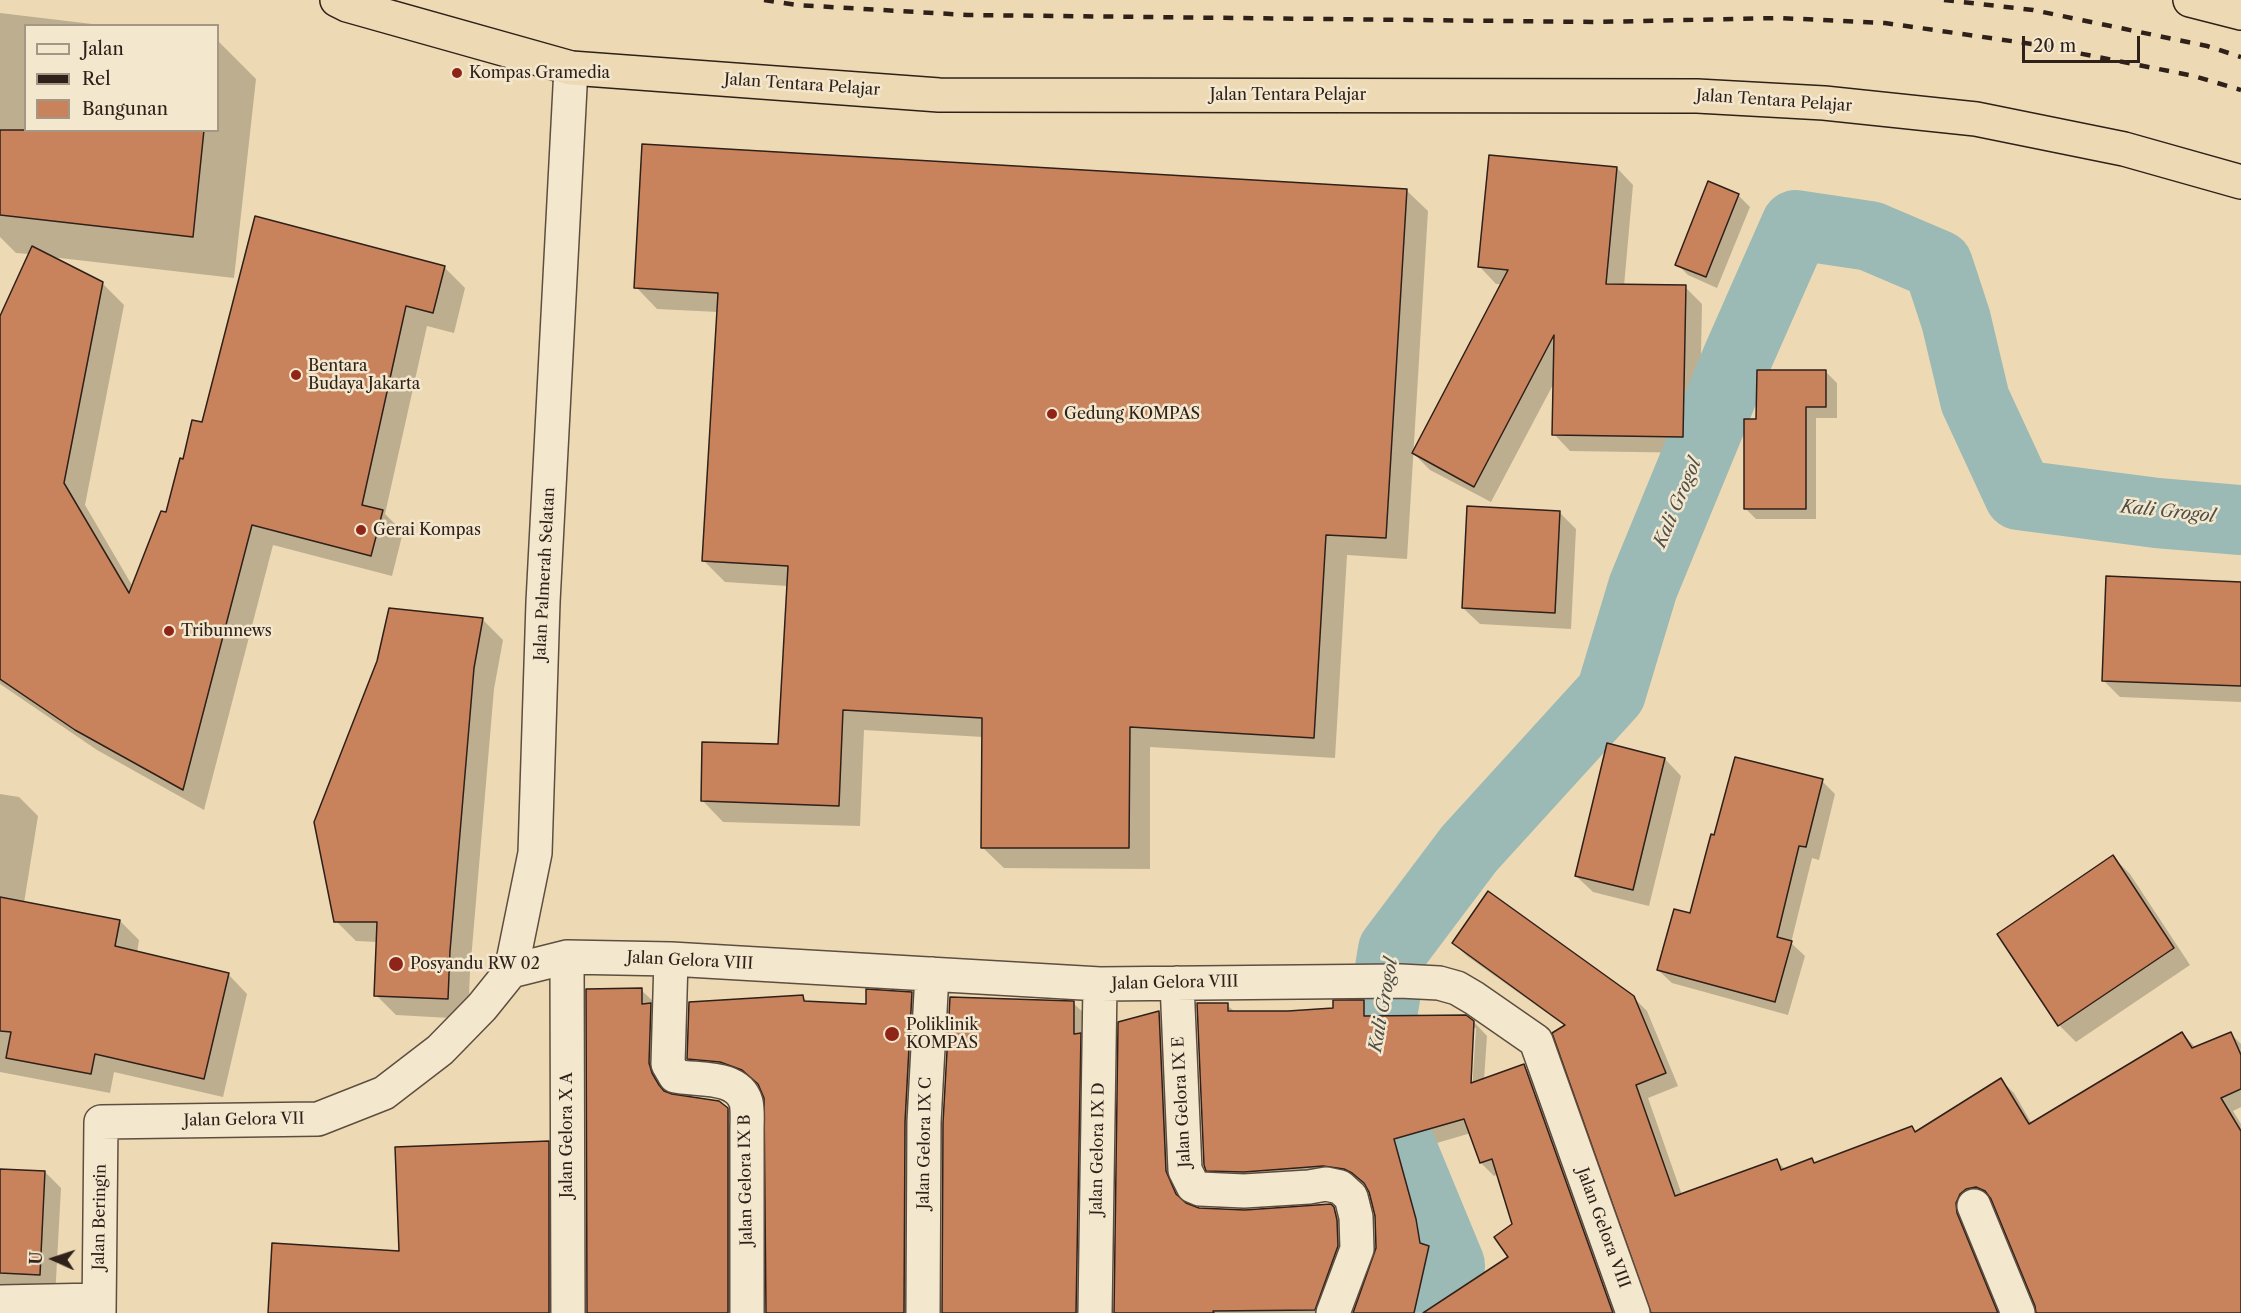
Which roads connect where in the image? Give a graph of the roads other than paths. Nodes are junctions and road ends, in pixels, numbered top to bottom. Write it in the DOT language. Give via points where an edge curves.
graph roads {
  1 [pos="337,0"];
  2 [pos="2190,0"];
  3 [pos="2241,13"];
  4 [pos="571,68"];
  5 [pos="2241,182"];
  6 [pos="567,957"];
  7 [pos="671,959"];
  8 [pos="511,972"];
  9 [pos="932,974"];
  10 [pos="1177,983"];
  11 [pos="1100,984"];
  12 [pos="440,1050"];
  13 [pos="101,1122"];
  14 [pos="1974,1206"];
  15 [pos="0,1302"];
  16 [pos="99,1307"];
  17 [pos="568,1313"];
  18 [pos="747,1313"];
  19 [pos="923,1313"];
  20 [pos="1095,1313"];
  21 [pos="1333,1313"];
  22 [pos="1633,1313"];
  23 [pos="2018,1313"];
  1 -- 4 [label="highway, Jalan Tentara Pelajar"];
  2 -- 3 [label="highway"];
  4 -- 5 [label="highway, Jalan Tentara Pelajar" via="939,95 1697,96 1824,103 1976,119 2124,149"];
  4 -- 8 [label="street, Jalan Palmerah Selatan" via="543,602 535,853"];
  6 -- 7 [label="street, Jalan Gelora VIII"];
  6 -- 8 [label="street, Jalan Gelora VIII"];
  6 -- 17 [label="street, Jalan Gelora X A"];
  7 -- 9 [label="street, Jalan Gelora VIII"];
  7 -- 18 [label="street, Jalan Gelora IX B" via="668,1064 675,1076 730,1084 746,1101"];
  8 -- 12 [label="street, Jalan Palmerah Selatan"];
  9 -- 11 [label="street, Jalan Gelora VIII"];
  9 -- 19 [label="street, Jalan Gelora IX C" via="924,1122"];
  10 -- 11 [label="street, Jalan Gelora VIII"];
  10 -- 21 [label="street, Jalan Gelora IX E" via="1187,1178 1200,1189 1244,1191 1326,1184 1340,1187 1351,1197 1358,1249"];
  10 -- 22 [label="street, Jalan Gelora VIII" via="1439,983 1474,998 1536,1041"];
  11 -- 20 [label="street, Jalan Gelora IX D"];
  12 -- 13 [label="street, Jalan Gelora VII" via="384,1093 318,1119"];
  13 -- 16 [label="street, Jalan Beringin"];
  14 -- 23 [label="street"];
  15 -- 16 [label="street"];
}
